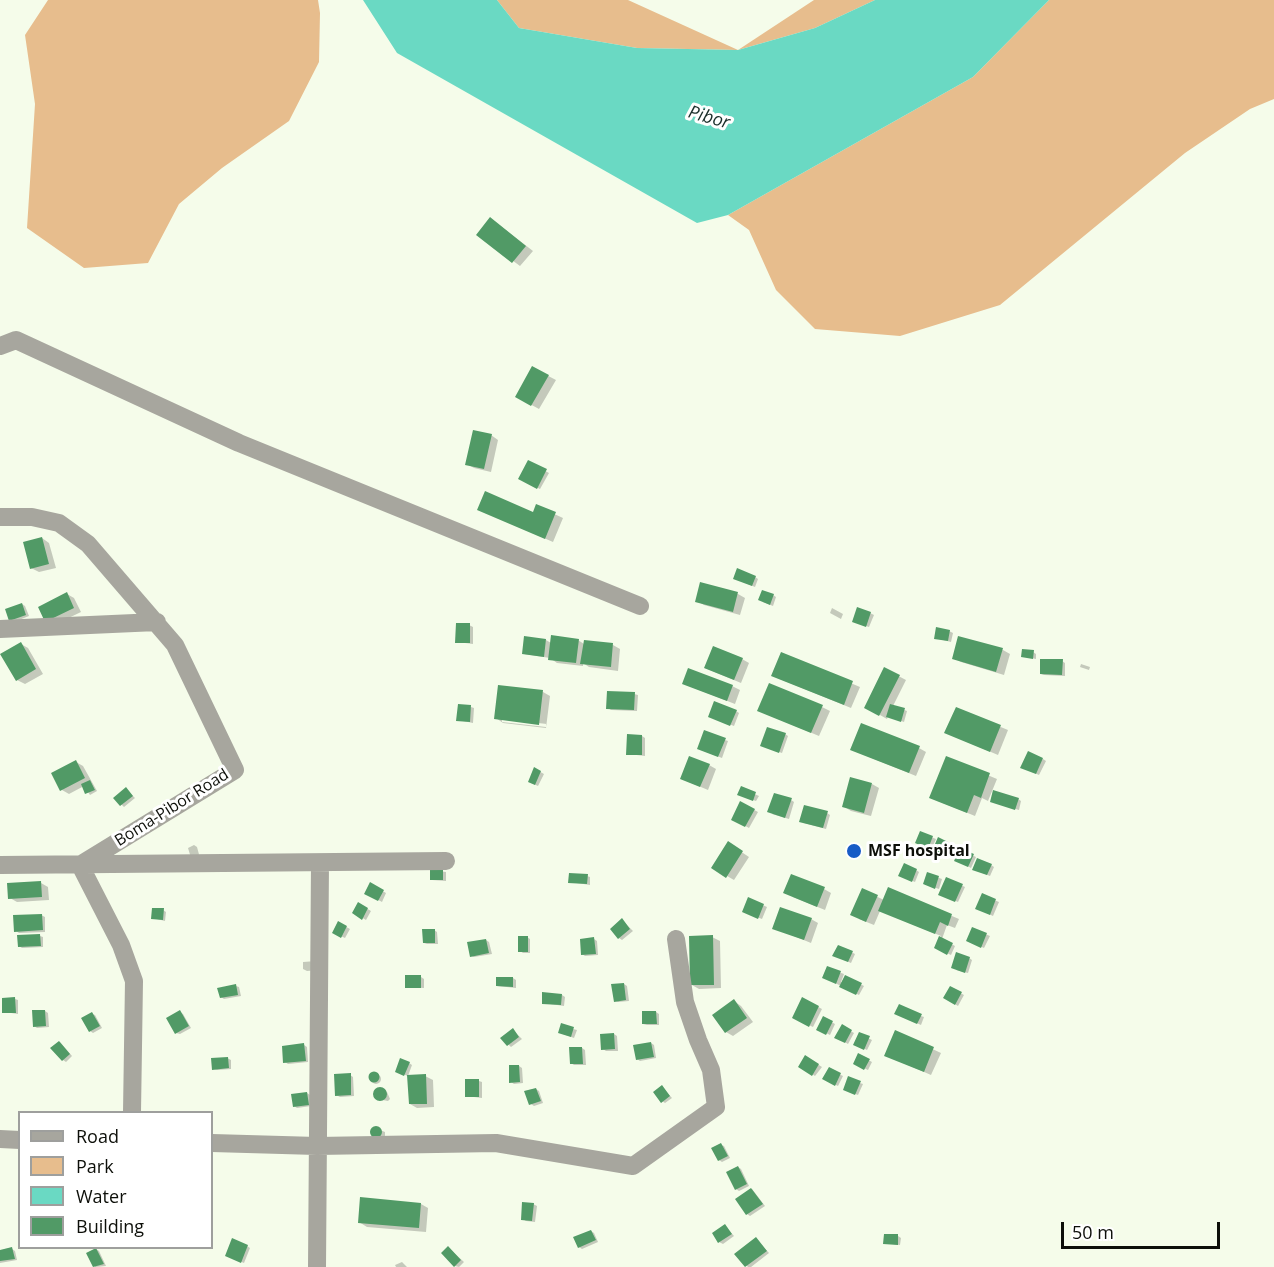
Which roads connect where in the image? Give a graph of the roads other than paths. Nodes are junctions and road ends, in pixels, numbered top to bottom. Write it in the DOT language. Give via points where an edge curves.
graph roads {
  1 [pos="0,346"];
  2 [pos="0,517"];
  3 [pos="640,606"];
  4 [pos="157,622"];
  5 [pos="0,629"];
  6 [pos="446,861"];
  7 [pos="320,863"];
  8 [pos="0,865"];
  9 [pos="80,865"];
  10 [pos="676,939"];
  11 [pos="132,1111"];
  12 [pos="0,1139"];
  13 [pos="18,1140"];
  14 [pos="213,1143"];
  15 [pos="317,1146"];
  16 [pos="317,1267"];
  1 -- 3 [label="street" via="16,340 239,443"];
  2 -- 4 [label="street, Boma-Pibor Road" via="32,517 59,523 88,544"];
  4 -- 5 [label="street"];
  4 -- 9 [label="street, Boma-Pibor Road" via="175,645 235,770"];
  6 -- 7 [label="street"];
  7 -- 9 [label="street"];
  7 -- 15 [label="street"];
  8 -- 9 [label="street"];
  9 -- 11 [label="street" via="121,945 134,981"];
  10 -- 15 [label="street" via="685,1002 711,1070 716,1107 633,1166 496,1143"];
  12 -- 13 [label="street"];
  14 -- 15 [label="street"];
  15 -- 16 [label="street"];
}
